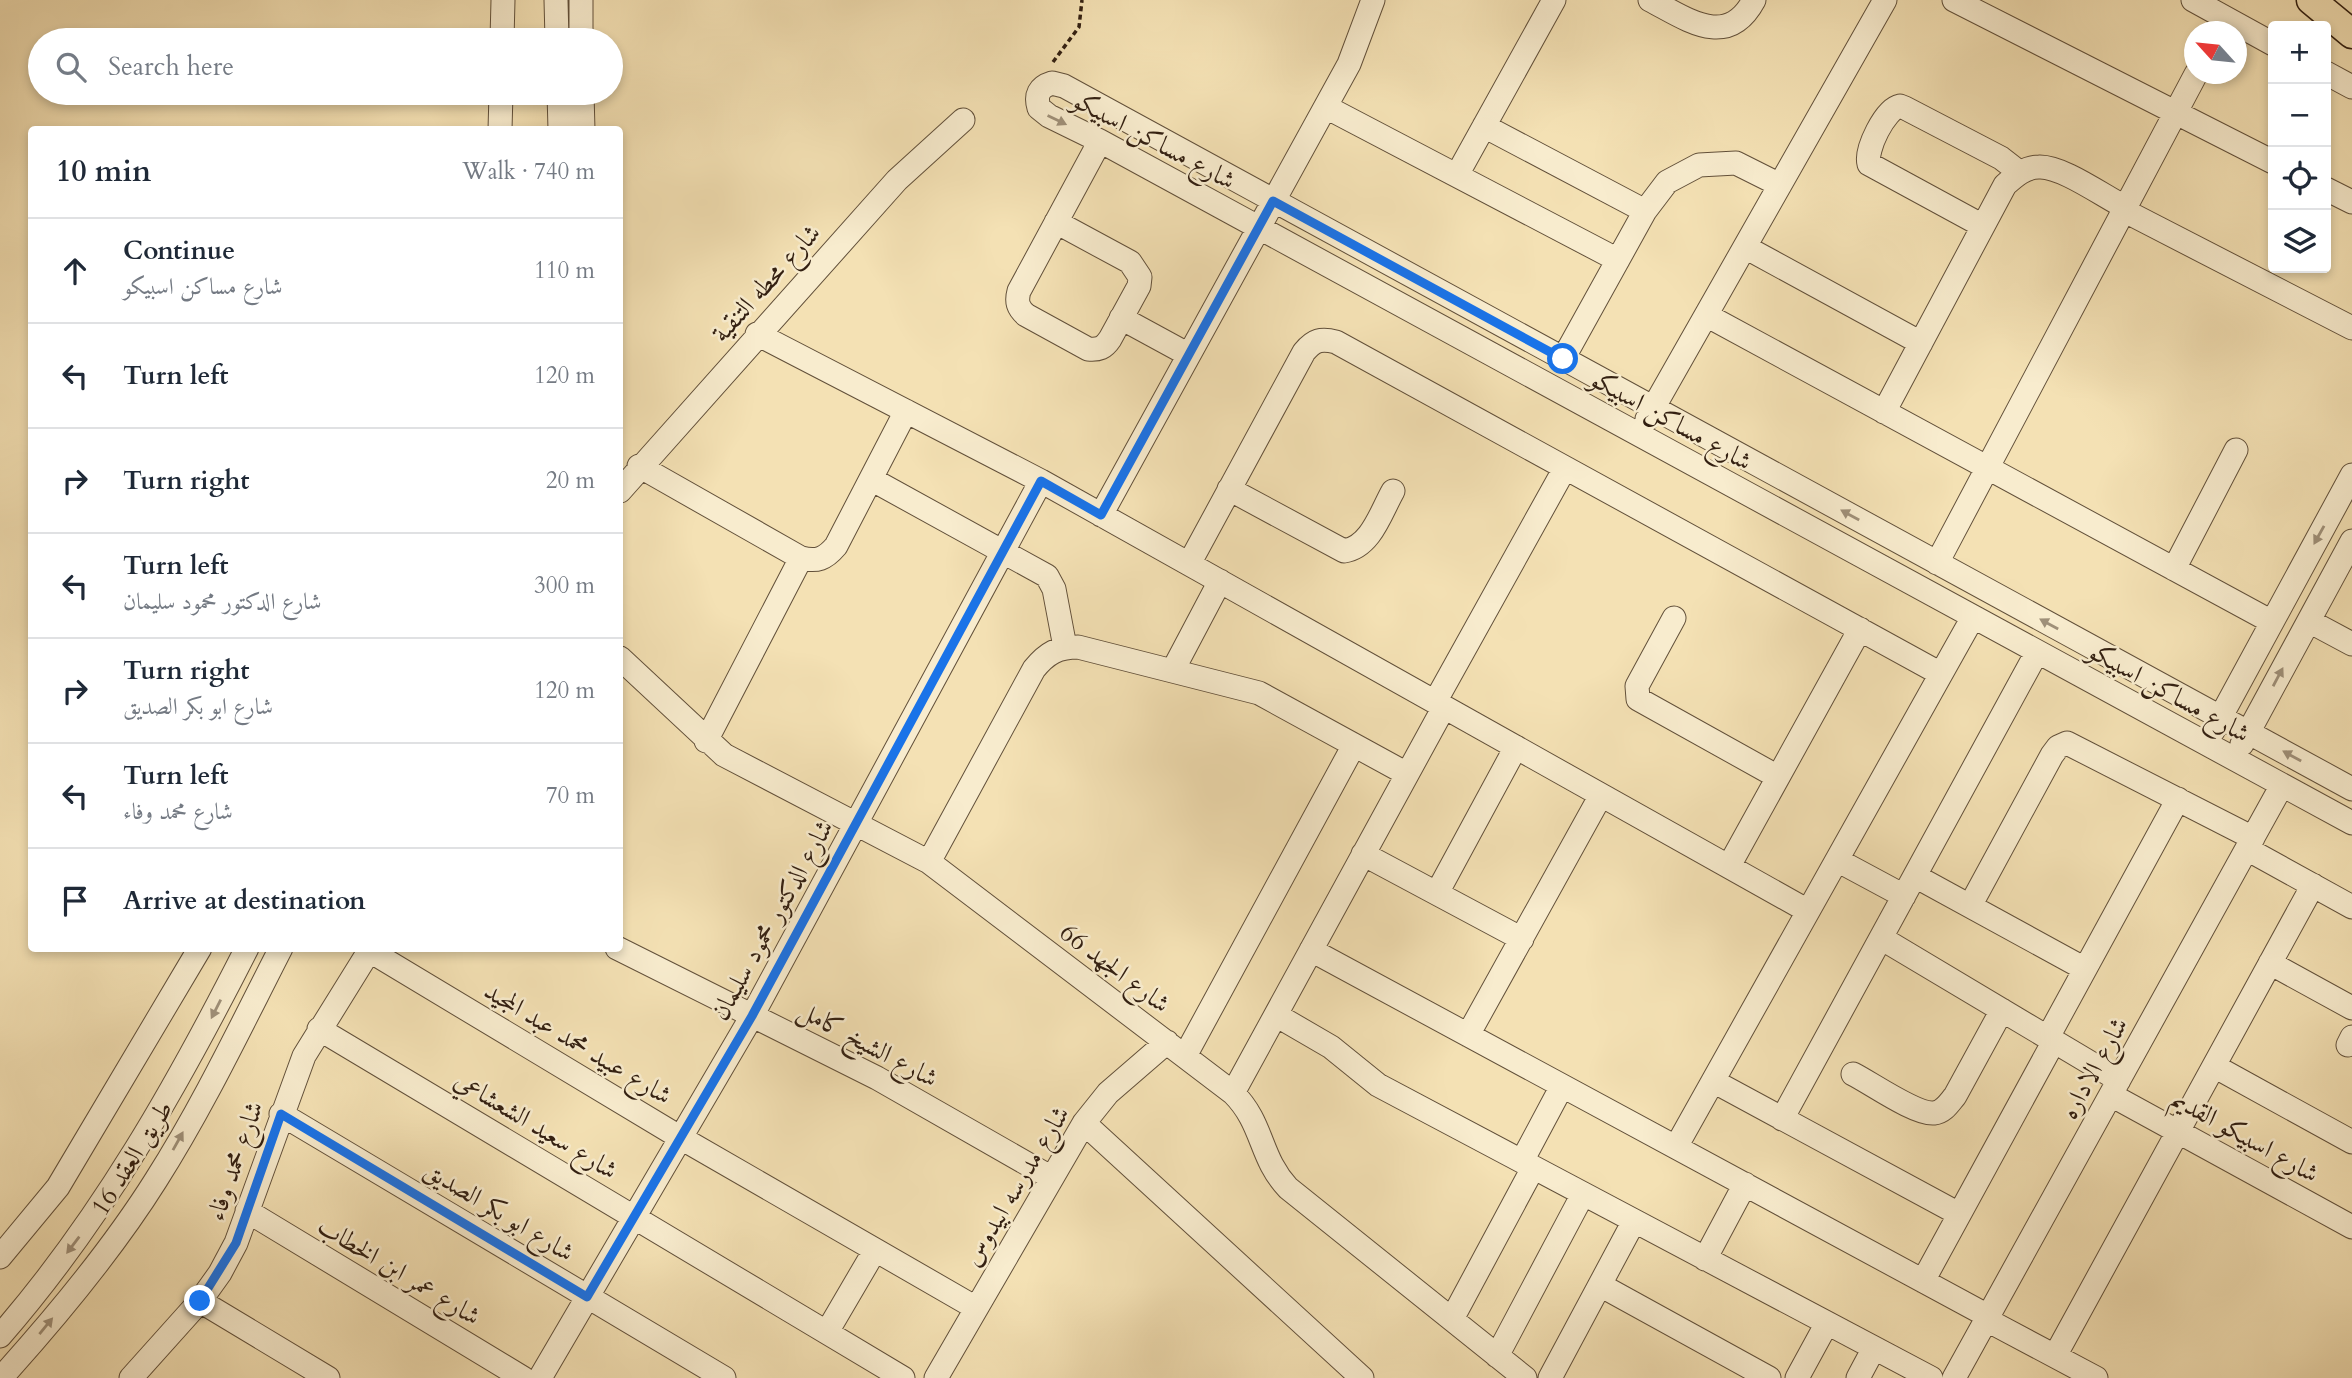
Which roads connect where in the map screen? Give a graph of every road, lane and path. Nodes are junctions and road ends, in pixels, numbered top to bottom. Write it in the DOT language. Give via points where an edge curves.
graph roads {
  1 [pos="502,0"];
  2 [pos="555,0"];
  3 [pos="581,0"];
  4 [pos="1082,0"];
  5 [pos="1373,0"];
  6 [pos="1554,0"];
  7 [pos="1650,0"];
  8 [pos="1754,0"];
  9 [pos="1885,0"];
  10 [pos="1954,0"];
  11 [pos="2193,0"];
  12 [pos="2311,0"];
  13 [pos="2217,21"];
  14 [pos="502,28"];
  15 [pos="556,28"];
  16 [pos="581,28"];
  17 [pos="2247,34"];
  18 [pos="2352,34"];
  19 [pos="2268,42"];
  20 [pos="2331,76"];
  21 [pos="2190,84"];
  22 [pos="2352,87"];
  23 [pos="1040,89"];
  24 [pos="501,105"];
  25 [pos="559,105"];
  26 [pos="582,105"];
  27 [pos="1325,107"];
  28 [pos="2175,112"];
  29 [pos="963,120"];
  30 [pos="500,126"];
  31 [pos="560,126"];
  32 [pos="583,126"];
  33 [pos="1484,126"];
  34 [pos="1100,141"];
  35 [pos="2268,159"];
  36 [pos="2019,172"];
  37 [pos="1457,175"];
  38 [pos="1780,186"];
  39 [pos="2331,192"];
  40 [pos="1273,201"];
  41 [pos="2352,202"];
  42 [pos="2124,209"];
  43 [pos="1646,211"];
  44 [pos="1056,222"];
  45 [pos="1983,226"];
  46 [pos="1259,228"];
  47 [pos="1745,247"];
  48 [pos="1618,260"];
  49 [pos="1706,315"];
  50 [pos="1121,318"];
  51 [pos="2352,328"];
  52 [pos="757,334"];
  53 [pos="1921,343"];
  54 [pos="1189,355"];
  55 [pos="1563,359"];
  56 [pos="1653,408"];
  57 [pos="906,411"];
  58 [pos="1884,412"];
  59 [pos="1639,434"];
  60 [pos="2236,450"];
  61 [pos="639,466"];
  62 [pos="1565,468"];
  63 [pos="1987,468"];
  64 [pos="2352,475"];
  65 [pos="871,479"];
  66 [pos="1041,481"];
  67 [pos="623,487"];
  68 [pos="1229,489"];
  69 [pos="1393,491"];
  70 [pos="1101,515"];
  71 [pos="2352,541"];
  72 [pos="1003,551"];
  73 [pos="800,558"];
  74 [pos="1937,563"];
  75 [pos="1189,564"];
  76 [pos="2174,569"];
  77 [pos="1220,581"];
  78 [pos="1973,617"];
  79 [pos="1675,618"];
  80 [pos="2309,621"];
  81 [pos="2272,622"];
  82 [pos="1860,629"];
  83 [pos="2352,644"];
  84 [pos="1065,647"];
  85 [pos="2037,652"];
  86 [pos="623,661"];
  87 [pos="1173,670"];
  88 [pos="1941,674"];
  89 [pos="1439,704"];
  90 [pos="2220,717"];
  91 [pos="2248,733"];
  92 [pos="706,741"];
  93 [pos="2206,743"];
  94 [pos="1354,745"];
  95 [pos="1516,747"];
  96 [pos="2234,759"];
  97 [pos="1407,774"];
  98 [pos="1778,777"];
  99 [pos="2282,785"];
  100 [pos="2352,789"];
  101 [pos="1601,795"];
  102 [pos="2179,799"];
  103 [pos="2352,823"];
  104 [pos="855,824"];
  105 [pos="2250,844"];
  106 [pos="1363,854"];
  107 [pos="1837,860"];
  108 [pos="929,862"];
  109 [pos="1729,866"];
  110 [pos="2313,885"];
  111 [pos="1909,886"];
  112 [pos="1437,894"];
  113 [pos="1970,906"];
  114 [pos="2352,907"];
  115 [pos="1808,911"];
  116 [pos="1881,938"];
  117 [pos="1522,939"];
  118 [pos="1311,950"];
  119 [pos="623,951"];
  120 [pos="198,952"];
  121 [pos="245,952"];
  122 [pos="279,952"];
  123 [pos="369,952"];
  124 [pos="373,952"];
  125 [pos="2270,963"];
  126 [pos="2085,969"];
  127 [pos="2352,1008"];
  128 [pos="2002,1010"];
  129 [pos="1276,1015"];
  130 [pos="752,1016"];
  131 [pos="319,1029"];
  132 [pos="1468,1035"];
  133 [pos="2051,1039"];
  134 [pos="1176,1049"];
  135 [pos="2214,1066"];
  136 [pos="1853,1074"];
  137 [pos="1713,1081"];
  138 [pos="1562,1086"];
  139 [pos="2115,1087"];
  140 [pos="1233,1093"];
  141 [pos="281,1114"];
  142 [pos="1782,1119"];
  143 [pos="1084,1123"];
  144 [pos="2178,1132"];
  145 [pos="681,1138"];
  146 [pos="2352,1142"];
  147 [pos="1676,1147"];
  148 [pos="1527,1164"];
  149 [pos="1052,1178"];
  150 [pos="1745,1184"];
  151 [pos="1583,1194"];
  152 [pos="247,1211"];
  153 [pos="1959,1214"];
  154 [pos="635,1216"];
  155 [pos="1634,1221"];
  156 [pos="2352,1227"];
  157 [pos="875,1250"];
  158 [pos="0,1257"];
  159 [pos="1705,1259"];
  160 [pos="1923,1281"];
  161 [pos="1600,1285"];
  162 [pos="587,1297"];
  163 [pos="200,1301"];
  164 [pos="976,1308"];
  165 [pos="1988,1318"];
  166 [pos="1452,1319"];
  167 [pos="1827,1323"];
  168 [pos="827,1332"];
  169 [pos="0,1336"];
  170 [pos="1874,1348"];
  171 [pos="1497,1356"];
  172 [pos="2055,1356"];
  173 [pos="2073,1373"];
  174 [pos="1353,1375"];
  175 [pos="1,1378"];
  176 [pos="131,1378"];
  177 [pos="328,1378"];
  178 [pos="523,1378"];
  179 [pos="540,1378"];
  180 [pos="724,1378"];
  181 [pos="903,1378"];
  182 [pos="936,1378"];
  183 [pos="1525,1378"];
  184 [pos="1550,1378"];
  185 [pos="1769,1378"];
  186 [pos="1797,1378"];
  187 [pos="1858,1378"];
  188 [pos="1931,1378"];
  189 [pos="1954,1378"];
  190 [pos="2096,1378"];
  1 -- 14 [label="street"];
  2 -- 15 [label="street"];
  3 -- 16 [label="street"];
  4 -- 23 [label="path" via="1079,27 1049,67"];
  5 -- 27 [label="street" via="1349,64"];
  6 -- 33 [label="street"];
  7 -- 8 [label="street" via="1701,26 1719,29 1736,22"];
  9 -- 38 [label="street"];
  10 -- 28 [label="street"];
  11 -- 13 [label="street"];
  12 -- 18 [label="main road"];
  17 -- 19 [label="street"];
  20 -- 22 [label="street"];
  21 -- 28 [label="street"];
  23 -- 34 [label="street, شارع مساكن اسبيكو, one-way" via="1037,102 1043,113"];
  23 -- 40 [label="street, شارع مساكن اسبيكو" via="1059,83"];
  24 -- 30 [label="street"];
  25 -- 31 [label="street"];
  26 -- 32 [label="street"];
  27 -- 37 [label="street"];
  27 -- 40 [label="street"];
  28 -- 35 [label="street"];
  28 -- 42 [label="street"];
  29 -- 52 [label="street, شارع محطه التنقية" via="897,180"];
  33 -- 37 [label="street"];
  33 -- 43 [label="street"];
  34 -- 44 [label="street"];
  34 -- 46 [label="street, شارع مساكن اسبيكو"];
  36 -- 42 [label="street" via="2038,167 2057,171"];
  36 -- 45 [label="street" via="2005,185"];
  36 -- 45 [label="street" via="1905,108 1891,111 1869,150 1869,164"];
  37 -- 48 [label="street"];
  38 -- 43 [label="street" via="1736,163 1699,165 1667,182"];
  38 -- 47 [label="street"];
  39 -- 41 [label="street"];
  40 -- 46 [label="street"];
  40 -- 55 [label="street, شارع مساكن اسبيكو"];
  42 -- 51 [label="street"];
  42 -- 63 [label="street"];
  43 -- 48 [label="street"];
  44 -- 50 [label="street" via="1137,268 1139,286"];
  44 -- 50 [label="street" via="1019,291 1019,309 1088,349 1105,346"];
  45 -- 53 [label="street"];
  46 -- 54 [label="street"];
  46 -- 59 [label="street, شارع مساكن اسبيكو"];
  47 -- 49 [label="street"];
  47 -- 53 [label="street"];
  48 -- 55 [label="street"];
  49 -- 56 [label="street"];
  49 -- 58 [label="street"];
  50 -- 54 [label="street"];
  52 -- 57 [label="street"];
  52 -- 61 [label="street, شارع محطه التنقية"];
  53 -- 58 [label="street"];
  54 -- 70 [label="street"];
  55 -- 56 [label="street, شارع مساكن اسبيكو"];
  56 -- 59 [label="street"];
  74 -- 56 [label="street, شارع مساكن اسبيكو, one-way"];
  57 -- 65 [label="street"];
  57 -- 66 [label="street"];
  58 -- 63 [label="street"];
  59 -- 78 [label="street, شارع مساكن اسبيكو"];
  60 -- 76 [label="street"];
  61 -- 67 [label="street, شارع محطه التنقية"];
  61 -- 73 [label="street"];
  62 -- 68 [label="street" via="1324,339 1312,342 1304,352"];
  62 -- 82 [label="street"];
  62 -- 89 [label="street"];
  63 -- 74 [label="street"];
  63 -- 76 [label="street"];
  64 -- 81 [label="street, one-way"];
  65 -- 72 [label="street"];
  65 -- 73 [label="street" via="827,557 814,561"];
  66 -- 70 [label="street"];
  66 -- 72 [label="street, شارع الدكتور محمود سليمان"];
  68 -- 69 [label="street" via="1344,551 1365,541"];
  68 -- 75 [label="street"];
  70 -- 75 [label="street"];
  71 -- 80 [label="street"];
  72 -- 84 [label="street" via="1052,582"];
  72 -- 104 [label="street, شارع الدكتور محمود سليمان"];
  73 -- 92 [label="street"];
  90 -- 74 [label="street, شارع مساكن اسبيكو, one-way"];
  75 -- 77 [label="street"];
  76 -- 81 [label="street"];
  77 -- 87 [label="street"];
  77 -- 89 [label="street"];
  78 -- 85 [label="street, شارع مساكن اسبيكو"];
  78 -- 88 [label="street"];
  79 -- 98 [label="street" via="1637,685 1638,699"];
  80 -- 83 [label="street"];
  91 -- 80 [label="street, one-way"];
  81 -- 90 [label="street"];
  82 -- 88 [label="street"];
  82 -- 98 [label="street"];
  84 -- 87 [label="street"];
  84 -- 108 [label="street" via="1034,668"];
  85 -- 93 [label="street, شارع مساكن اسبيكو"];
  85 -- 111 [label="street"];
  86 -- 92 [label="street, شارع الجهد 66"];
  87 -- 94 [label="street" via="1259,693"];
  88 -- 107 [label="street"];
  89 -- 95 [label="street"];
  89 -- 97 [label="street"];
  90 -- 91 [label="street, شارع مساكن اسبيكو"];
  90 -- 93 [label="street"];
  91 -- 96 [label="street"];
  100 -- 91 [label="street, شارع مساكن اسبيكو, one-way"];
  92 -- 104 [label="street, شارع الجهد 66" via="744,767"];
  93 -- 96 [label="street, شارع مساكن اسبيكو"];
  94 -- 97 [label="street"];
  94 -- 134 [label="street"];
  95 -- 101 [label="street"];
  95 -- 112 [label="street"];
  96 -- 99 [label="street, شارع مساكن اسبيكو"];
  97 -- 106 [label="street"];
  98 -- 109 [label="street"];
  99 -- 103 [label="street, شارع مساكن اسبيكو"];
  99 -- 105 [label="street, شارع الاداره"];
  101 -- 109 [label="street"];
  101 -- 117 [label="street"];
  102 -- 105 [label="street"];
  102 -- 113 [label="street" via="2077,746 2067,743 2058,747"];
  102 -- 126 [label="street"];
  104 -- 108 [label="street, شارع الجهد 66"];
  104 -- 130 [label="street, شارع الدكتور محمود سليمان"];
  105 -- 110 [label="street"];
  105 -- 139 [label="street, شارع الاداره"];
  106 -- 112 [label="street"];
  106 -- 118 [label="street"];
  107 -- 111 [label="street"];
  107 -- 115 [label="street"];
  108 -- 134 [label="street, شارع الجهد 66"];
  109 -- 115 [label="street"];
  110 -- 114 [label="street"];
  110 -- 125 [label="street"];
  111 -- 113 [label="street"];
  111 -- 116 [label="street"];
  112 -- 117 [label="street"];
  113 -- 126 [label="street"];
  115 -- 137 [label="street"];
  116 -- 128 [label="street, شارع اسبيكو القديم"];
  116 -- 142 [label="street"];
  117 -- 132 [label="street"];
  118 -- 129 [label="street"];
  118 -- 132 [label="street"];
  119 -- 130 [label="street, شارع الشيخ كامل"];
  120 -- 158 [label="street" via="58,1187"];
  121 -- 169 [label="street, طريق العقد 16, one-way" via="172,1093 130,1161 87,1226"];
  175 -- 122 [label="street, طريق العقد 16, one-way" via="68,1299 156,1180"];
  123 -- 131 [label="street, شارع محمد وفاء"];
  124 -- 145 [label="street, شارع عبيد محمد عبد المجيد"];
  125 -- 127 [label="street"];
  125 -- 135 [label="street"];
  126 -- 133 [label="street"];
  128 -- 133 [label="street, شارع اسبيكو القديم"];
  128 -- 136 [label="street" via="1955,1096 1947,1107 1934,1113 1920,1111"];
  129 -- 140 [label="street"];
  129 -- 148 [label="street" via="1331,1047 1378,1085"];
  130 -- 145 [label="street, شارع الدكتور محمود سليمان"];
  130 -- 149 [label="street, شارع الشيخ كامل" via="877,1078"];
  131 -- 141 [label="street, شارع محمد وفاء"];
  131 -- 154 [label="street, شارع سعيد الشعشاعي"];
  132 -- 138 [label="street"];
  133 -- 139 [label="street, شارع اسبيكو القديم"];
  133 -- 153 [label="street"];
  134 -- 140 [label="street, شارع الجهد 66"];
  134 -- 143 [label="street, شارع مدرسه ابيدوس" via="1126,1075"];
  135 -- 144 [label="street"];
  135 -- 146 [label="street"];
  137 -- 142 [label="street"];
  137 -- 147 [label="street"];
  138 -- 147 [label="street"];
  138 -- 148 [label="street"];
  139 -- 144 [label="street, شارع اسبيكو القديم"];
  139 -- 165 [label="street, شارع الاداره"];
  140 -- 166 [label="street, شارع الجهد 66" via="1248,1108 1269,1163 1288,1188"];
  141 -- 152 [label="street, شارع محمد وفاء"];
  141 -- 162 [label="street, شارع ابو بكر الصديق"];
  142 -- 153 [label="street"];
  143 -- 149 [label="street, شارع مدرسه ابيدوس"];
  143 -- 174 [label="street"];
  144 -- 156 [label="street, شارع اسبيكو القديم"];
  144 -- 172 [label="street"];
  145 -- 154 [label="street, شارع الدكتور محمود سليمان"];
  145 -- 157 [label="street, شارع عبيد محمد عبد المجيد"];
  147 -- 150 [label="street"];
  148 -- 151 [label="street"];
  148 -- 166 [label="street"];
  149 -- 164 [label="street, شارع مدرسه ابيدوس"];
  150 -- 159 [label="street"];
  150 -- 160 [label="street"];
  151 -- 155 [label="street"];
  151 -- 171 [label="street"];
  152 -- 163 [label="street, شارع محمد وفاء" via="225,1263"];
  152 -- 178 [label="street, شارع عمر ابن الخطاب"];
  153 -- 160 [label="street"];
  154 -- 162 [label="street, شارع الدكتور محمود سليمان"];
  154 -- 168 [label="street, شارع سعيد الشعشاعي"];
  155 -- 159 [label="street"];
  155 -- 161 [label="street"];
  157 -- 164 [label="street, شارع عبيد محمد عبد المجيد"];
  157 -- 168 [label="street"];
  159 -- 167 [label="street"];
  160 -- 165 [label="street"];
  161 -- 184 [label="street"];
  161 -- 185 [label="street"];
  162 -- 179 [label="street, شارع الدكتور محمود سليمان"];
  162 -- 180 [label="street, شارع ابو بكر الصديق"];
  163 -- 176 [label="street, شارع محمد وفاء"];
  163 -- 177 [label="street"];
  164 -- 182 [label="street, شارع مدرسه ابيدوس"];
  165 -- 172 [label="street"];
  165 -- 189 [label="street, شارع الاداره"];
  166 -- 171 [label="street, شارع الجهد 66"];
  167 -- 170 [label="street"];
  167 -- 186 [label="street"];
  168 -- 181 [label="street, شارع سعيد الشعشاعي"];
  170 -- 187 [label="street"];
  170 -- 188 [label="street"];
  171 -- 183 [label="street, شارع الجهد 66"];
  172 -- 173 [label="street"];
  173 -- 190 [label="street"];
}
